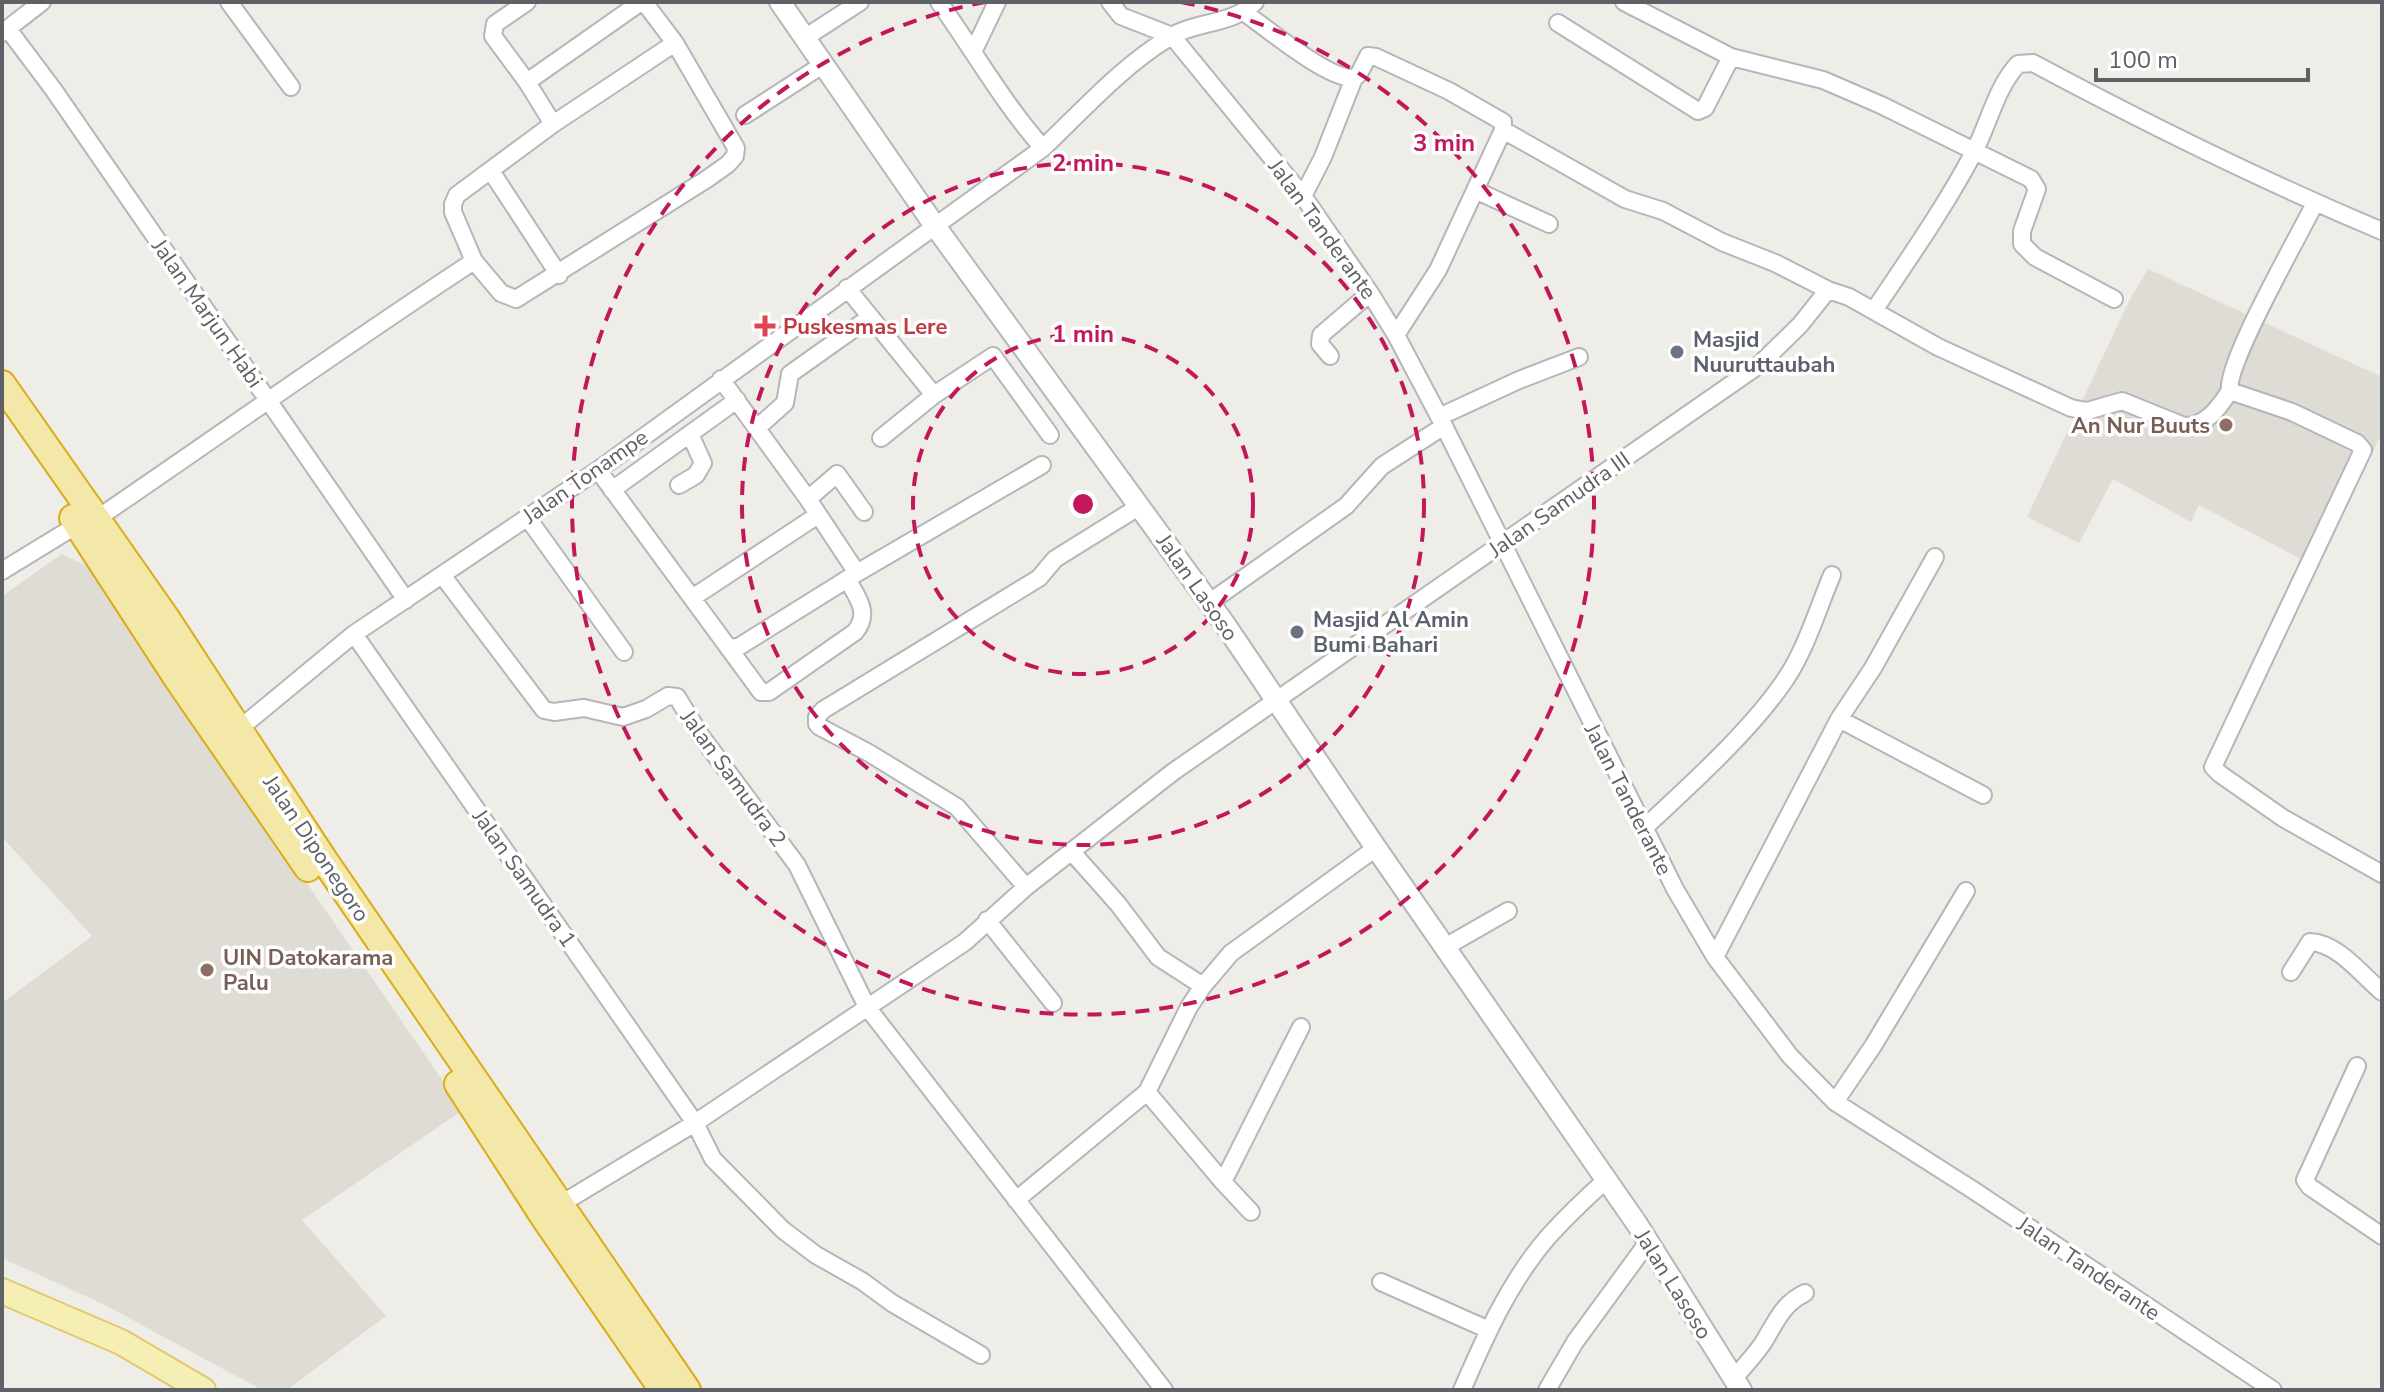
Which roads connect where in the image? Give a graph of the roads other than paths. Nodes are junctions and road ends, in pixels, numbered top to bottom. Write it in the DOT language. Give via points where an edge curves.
graph roads {
  1 [pos="42,2"];
  2 [pos="229,2"];
  3 [pos="527,2"];
  4 [pos="642,2"];
  5 [pos="780,2"];
  6 [pos="860,2"];
  7 [pos="939,2"];
  8 [pos="997,2"];
  9 [pos="1110,2"];
  10 [pos="1624,2"];
  11 [pos="1250,7"];
  12 [pos="20,8"];
  13 [pos="1558,23"];
  14 [pos="5,31"];
  15 [pos="1172,36"];
  16 [pos="806,37"];
  17 [pos="675,43"];
  18 [pos="974,50"];
  19 [pos="1731,57"];
  20 [pos="824,64"];
  21 [pos="1354,78"];
  22 [pos="527,82"];
  23 [pos="291,87"];
  24 [pos="745,115"];
  25 [pos="553,124"];
  26 [pos="1503,130"];
  27 [pos="1043,148"];
  28 [pos="1975,150"];
  29 [pos="491,171"];
  30 [pos="1475,190"];
  31 [pos="1303,196"];
  32 [pos="2315,203"];
  33 [pos="1549,224"];
  34 [pos="935,226"];
  35 [pos="2382,231"];
  36 [pos="474,261"];
  37 [pos="559,275"];
  38 [pos="847,288"];
  39 [pos="1828,290"];
  40 [pos="1370,293"];
  41 [pos="2114,299"];
  42 [pos="1875,309"];
  43 [pos="869,318"];
  44 [pos="1396,335"];
  45 [pos="1330,356"];
  46 [pos="1579,357"];
  47 [pos="721,379"];
  48 [pos="2,384"];
  49 [pos="2230,391"];
  50 [pos="934,395"];
  51 [pos="737,400"];
  52 [pos="269,402"];
  53 [pos="2,414"];
  54 [pos="1442,421"];
  55 [pos="757,428"];
  56 [pos="690,434"];
  57 [pos="1050,435"];
  58 [pos="881,438"];
  59 [pos="1042,465"];
  60 [pos="598,470"];
  61 [pos="679,485"];
  62 [pos="612,490"];
  63 [pos="808,499"];
  64 [pos="1140,506"];
  65 [pos="864,512"];
  66 [pos="818,515"];
  67 [pos="527,517"];
  68 [pos="86,522"];
  69 [pos="1503,542"];
  70 [pos="1935,557"];
  71 [pos="2,571"];
  72 [pos="442,575"];
  73 [pos="1832,575"];
  74 [pos="852,576"];
  75 [pos="692,598"];
  76 [pos="406,600"];
  77 [pos="1210,602"];
  78 [pos="354,634"];
  79 [pos="729,649"];
  80 [pos="624,652"];
  81 [pos="186,670"];
  82 [pos="1275,699"];
  83 [pos="1839,719"];
  84 [pos="239,729"];
  85 [pos="1983,795"];
  86 [pos="1643,829"];
  87 [pos="1376,848"];
  88 [pos="1071,851"];
  89 [pos="2382,874"];
  90 [pos="1026,887"];
  91 [pos="1966,891"];
  92 [pos="1508,911"];
  93 [pos="987,920"];
  94 [pos="1445,947"];
  95 [pos="1715,957"];
  96 [pos="2291,972"];
  97 [pos="1203,986"];
  98 [pos="2382,992"];
  99 [pos="1053,1003"];
  100 [pos="867,1007"];
  101 [pos="1301,1027"];
  102 [pos="2357,1066"];
  103 [pos="1147,1092"];
  104 [pos="1835,1102"];
  105 [pos="695,1123"];
  106 [pos="1606,1180"];
  107 [pos="1223,1182"];
  108 [pos="1016,1200"];
  109 [pos="561,1204"];
  110 [pos="1251,1212"];
  111 [pos="2382,1236"];
  112 [pos="1648,1242"];
  113 [pos="1381,1282"];
  114 [pos="2,1291"];
  115 [pos="1805,1293"];
  116 [pos="1489,1330"];
  117 [pos="981,1355"];
  118 [pos="1737,1384"];
  119 [pos="203,1390"];
  120 [pos="663,1390"];
  121 [pos="687,1390"];
  122 [pos="1164,1390"];
  123 [pos="1462,1390"];
  124 [pos="1547,1390"];
  125 [pos="2273,1390"];
  1 -- 12 [label="street"];
  2 -- 23 [label="street"];
  3 -- 22 [label="street" via="495,24 493,31 494,41"];
  4 -- 17 [label="street"];
  4 -- 22 [label="street"];
  5 -- 16 [label="street, Jalan Lasoso"];
  6 -- 16 [label="street"];
  7 -- 18 [label="street"];
  8 -- 18 [label="street"];
  9 -- 15 [label="street" via="1121,16"];
  10 -- 19 [label="street"];
  11 -- 15 [label="street, Jalan Tonampe"];
  11 -- 21 [label="street" via="1282,41 1342,77"];
  12 -- 14 [label="street"];
  13 -- 19 [label="street" via="1698,111 1705,108"];
  14 -- 52 [label="street, Jalan Marjun Habi" via="62,102"];
  15 -- 27 [label="street, Jalan Tonampe" via="1130,67"];
  15 -- 31 [label="street, Jalan Tanderante"];
  16 -- 20 [label="street, Jalan Lasoso"];
  17 -- 25 [label="street"];
  17 -- 37 [label="street" via="736,148 735,156"];
  18 -- 27 [label="street" via="1012,111"];
  19 -- 28 [label="street" via="1823,80"];
  20 -- 24 [label="street"];
  20 -- 34 [label="street, Jalan Lasoso"];
  21 -- 26 [label="street" via="1368,56 1376,57 1500,118"];
  21 -- 31 [label="street"];
  22 -- 25 [label="street"];
  25 -- 29 [label="street"];
  26 -- 30 [label="street"];
  26 -- 39 [label="street" via="1625,199 1663,211"];
  27 -- 34 [label="street, Jalan Tonampe"];
  28 -- 32 [label="street" via="2008,75 2018,64 2033,63"];
  28 -- 41 [label="street" via="2031,179 2037,189 2021,238 2030,254"];
  28 -- 42 [label="street"];
  29 -- 36 [label="street" via="457,195 453,204"];
  29 -- 37 [label="street"];
  30 -- 33 [label="street"];
  30 -- 44 [label="street" via="1438,270"];
  31 -- 40 [label="street, Jalan Tanderante"];
  32 -- 35 [label="street"];
  32 -- 49 [label="street" via="2240,353"];
  34 -- 38 [label="street, Jalan Tonampe"];
  34 -- 64 [label="street, Jalan Lasoso"];
  36 -- 37 [label="street" via="501,293 516,299"];
  36 -- 52 [label="street"];
  38 -- 43 [label="street"];
  38 -- 47 [label="street, Jalan Tonampe"];
  39 -- 42 [label="street"];
  39 -- 69 [label="street, Jalan Samudra III" via="1759,365"];
  40 -- 44 [label="street, Jalan Tanderante"];
  40 -- 45 [label="street" via="1321,335 1320,344"];
  42 -- 49 [label="street" via="1938,347 2080,411 2122,401 2192,426 2209,417"];
  43 -- 50 [label="street"];
  43 -- 55 [label="street" via="790,374 785,403"];
  44 -- 54 [label="street, Jalan Tanderante"];
  46 -- 54 [label="street" via="1519,380"];
  47 -- 51 [label="street"];
  47 -- 60 [label="street, Jalan Tonampe"];
  48 -- 68 [label="highway, Jalan Diponegoro"];
  49 -- 89 [label="street" via="2292,412 2363,450 2214,769 2283,818"];
  50 -- 57 [label="street" via="993,356"];
  50 -- 58 [label="street"];
  51 -- 55 [label="street"];
  51 -- 56 [label="street"];
  52 -- 68 [label="street"];
  52 -- 76 [label="street, Jalan Marjun Habi"];
  53 -- 68 [label="highway, Jalan Diponegoro"];
  54 -- 69 [label="street, Jalan Tanderante"];
  54 -- 77 [label="street" via="1382,466 1346,506"];
  55 -- 63 [label="street"];
  56 -- 61 [label="street" via="703,463 696,475"];
  56 -- 62 [label="street"];
  59 -- 74 [label="street"];
  60 -- 62 [label="street"];
  60 -- 67 [label="street, Jalan Tonampe"];
  62 -- 75 [label="street"];
  63 -- 65 [label="street" via="837,474"];
  63 -- 66 [label="street"];
  64 -- 77 [label="street, Jalan Lasoso"];
  64 -- 90 [label="street" via="1055,559 1039,578 817,717 820,727 961,810"];
  66 -- 74 [label="street"];
  66 -- 75 [label="street"];
  67 -- 72 [label="street, Jalan Tonampe"];
  67 -- 80 [label="street"];
  68 -- 71 [label="street"];
  68 -- 81 [label="highway, Jalan Diponegoro" via="166,618"];
  69 -- 82 [label="street, Jalan Samudra III"];
  69 -- 86 [label="street, Jalan Tanderante"];
  70 -- 83 [label="street"];
  72 -- 76 [label="street, Jalan Tonampe"];
  72 -- 100 [label="street, Jalan Samudra 2" via="544,710 584,708 623,717 668,696 677,697 797,865"];
  73 -- 86 [label="street" via="1778,689"];
  74 -- 79 [label="street"];
  74 -- 79 [label="street" via="863,607 862,625 769,692 759,692"];
  75 -- 79 [label="street"];
  76 -- 78 [label="street, Jalan Tonampe"];
  77 -- 82 [label="street, Jalan Lasoso"];
  78 -- 84 [label="street, Jalan Tonampe"];
  78 -- 105 [label="street, Jalan Samudra 1"];
  81 -- 84 [label="highway, Jalan Diponegoro"];
  81 -- 120 [label="highway, Jalan Diponegoro"];
  82 -- 87 [label="street, Jalan Lasoso"];
  82 -- 88 [label="street"];
  83 -- 85 [label="street"];
  83 -- 95 [label="street"];
  84 -- 109 [label="highway, Jalan Diponegoro"];
  86 -- 95 [label="street, Jalan Tanderante"];
  87 -- 94 [label="street, Jalan Lasoso"];
  87 -- 97 [label="street" via="1231,953"];
  88 -- 90 [label="street"];
  88 -- 97 [label="street" via="1158,957"];
  90 -- 93 [label="street"];
  91 -- 104 [label="street"];
  92 -- 94 [label="street"];
  93 -- 99 [label="street"];
  93 -- 100 [label="street" via="965,942"];
  94 -- 106 [label="street, Jalan Lasoso"];
  95 -- 104 [label="street, Jalan Tanderante" via="1790,1056"];
  96 -- 98 [label="street" via="2306,946 2316,942"];
  97 -- 103 [label="street"];
  100 -- 105 [label="street"];
  100 -- 108 [label="street, Jalan Samudra 2"];
  101 -- 107 [label="street"];
  102 -- 111 [label="street" via="2305,1180"];
  103 -- 107 [label="street"];
  103 -- 108 [label="street"];
  104 -- 125 [label="street, Jalan Tanderante"];
  105 -- 109 [label="street"];
  105 -- 117 [label="street, Jalan Samudra 1" via="713,1159 783,1230"];
  106 -- 112 [label="street, Jalan Lasoso"];
  106 -- 116 [label="street" via="1546,1239"];
  107 -- 110 [label="street"];
  108 -- 122 [label="street, Jalan Samudra 2"];
  109 -- 121 [label="highway, Jalan Diponegoro"];
  112 -- 118 [label="street, Jalan Lasoso"];
  112 -- 124 [label="street"];
  113 -- 116 [label="street"];
  114 -- 119 [label="main road" via="121,1342"];
  115 -- 118 [label="street" via="1780,1313"];
  116 -- 123 [label="street"];
}
